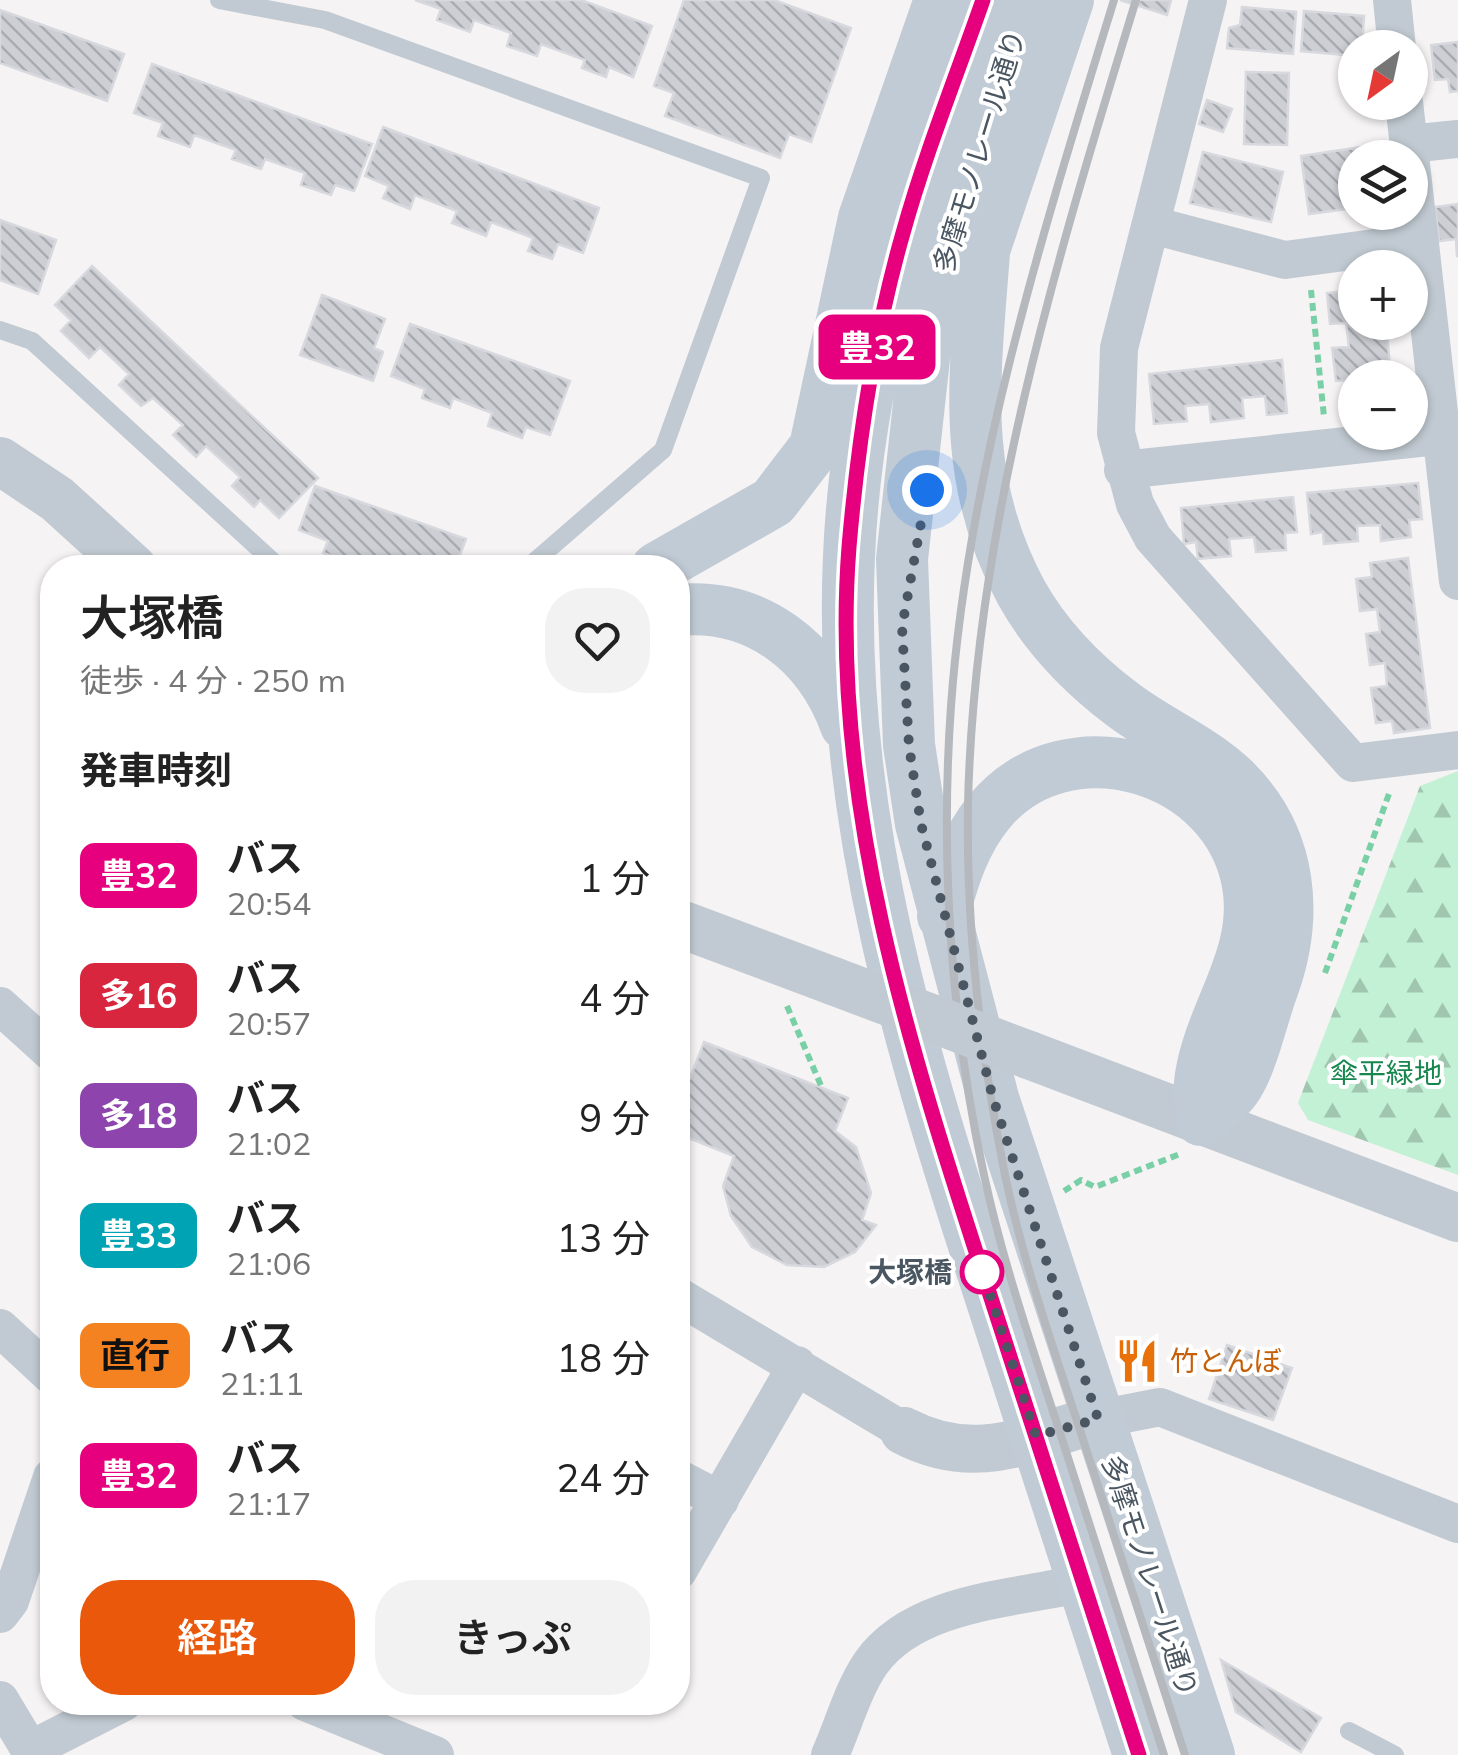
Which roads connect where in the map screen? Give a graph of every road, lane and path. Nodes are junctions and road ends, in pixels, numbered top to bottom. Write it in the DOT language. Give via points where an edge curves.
graph roads {
  1 [pos="220,0"];
  2 [pos="940,0"];
  3 [pos="983,0"];
  4 [pos="1027,0"];
  5 [pos="1068,0"];
  6 [pos="1208,0"];
  7 [pos="1392,0"];
  8 [pos="1395,30"];
  9 [pos="915,70"];
  10 [pos="1458,139"];
  11 [pos="1428,142"];
  12 [pos="1152,225"];
  13 [pos="1418,230"];
  14 [pos="903,233"];
  15 [pos="1419,242"];
  16 [pos="984,252"];
  17 [pos="1308,256"];
  18 [pos="0,330"];
  19 [pos="1451,435"];
  20 [pos="1327,448"];
  21 [pos="0,461"];
  22 [pos="1124,470"];
  23 [pos="119,555"];
  24 [pos="266,555"];
  25 [pos="542,555"];
  26 [pos="681,555"];
  27 [pos="1458,581"];
  28 [pos="690,610"];
  29 [pos="902,627"];
  30 [pos="1458,750"];
  31 [pos="855,755"];
  32 [pos="1402,757"];
  33 [pos="943,917"];
  34 [pos="690,927"];
  35 [pos="1319,989"];
  36 [pos="0,1006"];
  37 [pos="790,1014"];
  38 [pos="40,1043"];
  39 [pos="822,1088"];
  40 [pos="1194,1136"];
  41 [pos="1057,1196"];
  42 [pos="1458,1218"];
  43 [pos="690,1303"];
  44 [pos="0,1328"];
  45 [pos="40,1365"];
  46 [pos="797,1365"];
  47 [pos="1098,1419"];
  48 [pos="904,1432"];
  49 [pos="1036,1436"];
  50 [pos="690,1484"];
  51 [pos="720,1500"];
  52 [pos="40,1513"];
  53 [pos="1458,1524"];
  54 [pos="690,1551"];
  55 [pos="1083,1583"];
  56 [pos="0,1614"];
  57 [pos="0,1700"];
  58 [pos="100,1715"];
  59 [pos="336,1715"];
  60 [pos="1349,1731"];
  61 [pos="31,1753"];
  62 [pos="435,1755"];
  63 [pos="830,1755"];
  64 [pos="1139,1755"];
  65 [pos="1209,1755"];
  66 [pos="1395,1755"];
  1 -- 25 [label="lane" via="325,20 761,178 664,450"];
  2 -- 9 [label="main road"];
  3 -- 14 [label="main road, 多摩モノレール通り"];
  4 -- 29 [label="main road, 多摩モノレール通り" via="946,242 926,340 911,445"];
  5 -- 16 [label="main road"];
  6 -- 12 [label="street"];
  7 -- 8 [label="street"];
  9 -- 14 [label="main road"];
  9 -- 26 [label="main road" via="864,218 815,447 773,502"];
  10 -- 11 [label="street"];
  12 -- 17 [label="street" via="1285,260"];
  12 -- 22 [label="street" via="1119,348 1116,433"];
  13 -- 15 [label="street"];
  14 -- 31 [label="main road, 多摩モノレール通り" via="880,331 849,550"];
  15 -- 17 [label="street"];
  15 -- 19 [label="street"];
  16 -- 29 [label="main road" via="952,359"];
  16 -- 40 [label="main road" via="974,434 982,496 1021,592 1056,644 1098,685 1235,781 1276,840 1286,876 1290,918 1281,966 1236,1088"];
  17 -- 20 [label="path"];
  18 -- 24 [label="lane" via="32,341"];
  19 -- 20 [label="street"];
  19 -- 27 [label="street"];
  20 -- 22 [label="street"];
  21 -- 23 [label="street"];
  22 -- 32 [label="street" via="1152,538 1353,763"];
  28 -- 31 [label="main road" via="758,621 802,652 831,691"];
  29 -- 33 [label="main road, 多摩モノレール通り" via="909,746"];
  30 -- 32 [label="street"];
  31 -- 49 [label="main road, 多摩モノレール通り" via="884,941 930,1111"];
  32 -- 35 [label="path"];
  33 -- 40 [label="main road" via="969,840 990,811 1040,772 1099,760 1160,775 1197,799 1240,858 1251,914 1245,952 1200,1075"];
  33 -- 47 [label="main road, 多摩モノレール通り" via="993,1098"];
  34 -- 40 [label="street, bridge" via="1030,1055"];
  36 -- 38 [label="street"];
  37 -- 39 [label="path"];
  40 -- 41 [label="path" via="1095,1187 1081,1180"];
  40 -- 42 [label="street"];
  43 -- 46 [label="street"];
  44 -- 45 [label="street"];
  46 -- 48 [label="street"];
  46 -- 51 [label="street"];
  47 -- 49 [label="street"];
  47 -- 53 [label="street" via="1160,1406"];
  47 -- 65 [label="main road, 多摩モノレール通り"];
  48 -- 49 [label="street" via="959,1452"];
  49 -- 55 [label="main road, 多摩モノレール通り"];
  50 -- 51 [label="street"];
  51 -- 54 [label="street"];
  52 -- 56 [label="street"];
  55 -- 63 [label="street" via="940,1615 902,1632 870,1664"];
  55 -- 64 [label="main road, 多摩モノレール通り"];
  57 -- 61 [label="street"];
  58 -- 61 [label="street"];
  59 -- 62 [label="street"];
  60 -- 66 [label="lane"];
}
